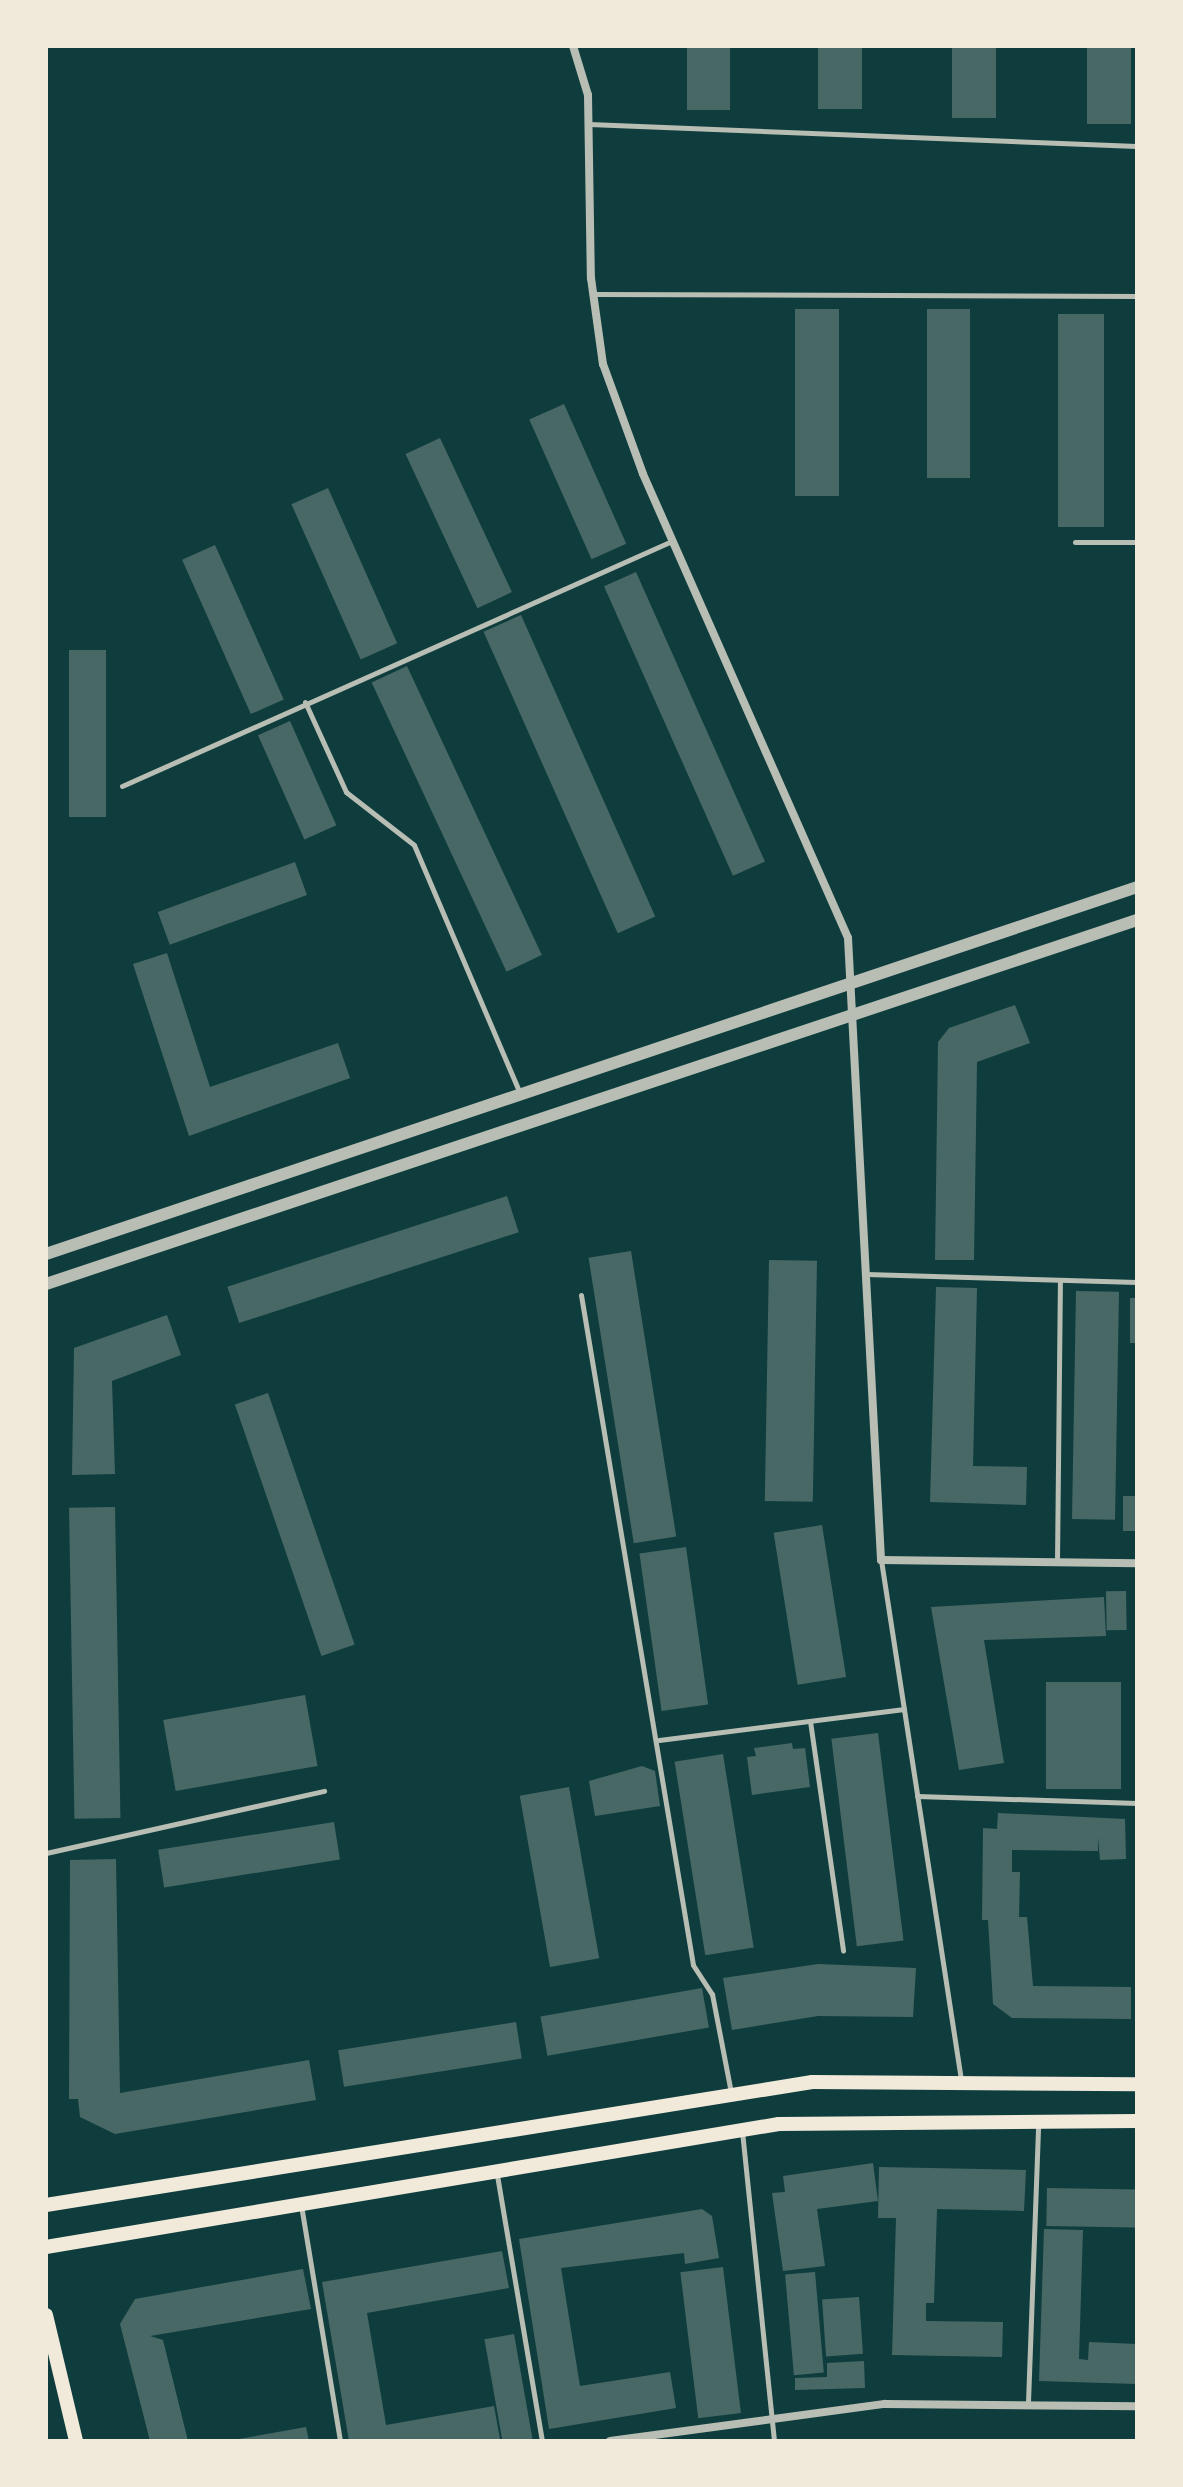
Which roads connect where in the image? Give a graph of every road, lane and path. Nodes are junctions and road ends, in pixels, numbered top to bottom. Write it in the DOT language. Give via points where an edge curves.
graph roads {
  1 [pos="573,46"];
  2 [pos="589,124"];
  3 [pos="1137,146"];
  4 [pos="594,294"];
  5 [pos="1137,296"];
  6 [pos="673,540"];
  7 [pos="1075,542"];
  8 [pos="1137,542"];
  9 [pos="305,702"];
  10 [pos="122,786"];
  11 [pos="1137,887"];
  12 [pos="1137,920"];
  13 [pos="849,978"];
  14 [pos="851,1011"];
  15 [pos="520,1094"];
  16 [pos="46,1254"];
  17 [pos="865,1274"];
  18 [pos="1060,1280"];
  19 [pos="1137,1282"];
  20 [pos="46,1284"];
  21 [pos="581,1295"];
  22 [pos="881,1560"];
  23 [pos="1057,1562"];
  24 [pos="1137,1563"];
  25 [pos="904,1709"];
  26 [pos="810,1721"];
  27 [pos="659,1740"];
  28 [pos="324,1791"];
  29 [pos="917,1796"];
  30 [pos="1137,1803"];
  31 [pos="46,1853"];
  32 [pos="843,1951"];
  33 [pos="961,2080"];
  34 [pos="1137,2084"];
  35 [pos="731,2095"];
  36 [pos="1039,2118"];
  37 [pos="1137,2121"];
  38 [pos="742,2130"];
  39 [pos="496,2170"];
  40 [pos="300,2204"];
  41 [pos="46,2205"];
  42 [pos="46,2247"];
  43 [pos="46,2315"];
  44 [pos="1028,2402"];
  45 [pos="1137,2406"];
  46 [pos="771,2419"];
  47 [pos="76,2441"];
  48 [pos="340,2441"];
  49 [pos="542,2441"];
  50 [pos="610,2441"];
  51 [pos="774,2441"];
  1 -- 2 [label="street"];
  2 -- 3 [label="lane"];
  2 -- 4 [label="street"];
  4 -- 5 [label="lane"];
  4 -- 6 [label="street" via="617,409"];
  6 -- 9 [label="lane"];
  6 -- 13 [label="street" via="848,938"];
  7 -- 8 [label="lane"];
  9 -- 10 [label="lane"];
  9 -- 15 [label="lane" via="346,792 414,845"];
  11 -- 13 [label="street"];
  12 -- 14 [label="street"];
  13 -- 14 [label="street"];
  13 -- 15 [label="street"];
  14 -- 17 [label="street"];
  14 -- 20 [label="street"];
  15 -- 16 [label="street"];
  17 -- 18 [label="lane"];
  17 -- 22 [label="street"];
  18 -- 19 [label="lane"];
  18 -- 23 [label="lane"];
  21 -- 27 [label="lane"];
  22 -- 23 [label="street"];
  22 -- 25 [label="lane"];
  23 -- 24 [label="street"];
  25 -- 26 [label="lane"];
  25 -- 29 [label="lane"];
  26 -- 27 [label="lane"];
  26 -- 32 [label="lane"];
  27 -- 35 [label="lane" via="693,1965 712,1994"];
  28 -- 31 [label="lane"];
  29 -- 30 [label="lane"];
  29 -- 33 [label="lane"];
  33 -- 34 [label="main road"];
  33 -- 35 [label="main road" via="812,2082"];
  35 -- 41 [label="main road"];
  36 -- 37 [label="main road"];
  36 -- 38 [label="main road" via="853,2119"];
  36 -- 44 [label="lane"];
  38 -- 39 [label="main road"];
  38 -- 46 [label="lane"];
  39 -- 40 [label="main road"];
  39 -- 49 [label="lane"];
  40 -- 42 [label="main road"];
  40 -- 48 [label="lane"];
  43 -- 47 [label="main road"];
  44 -- 45 [label="street"];
  44 -- 46 [label="street" via="885,2404"];
  46 -- 50 [label="street"];
  46 -- 51 [label="lane"];
}
